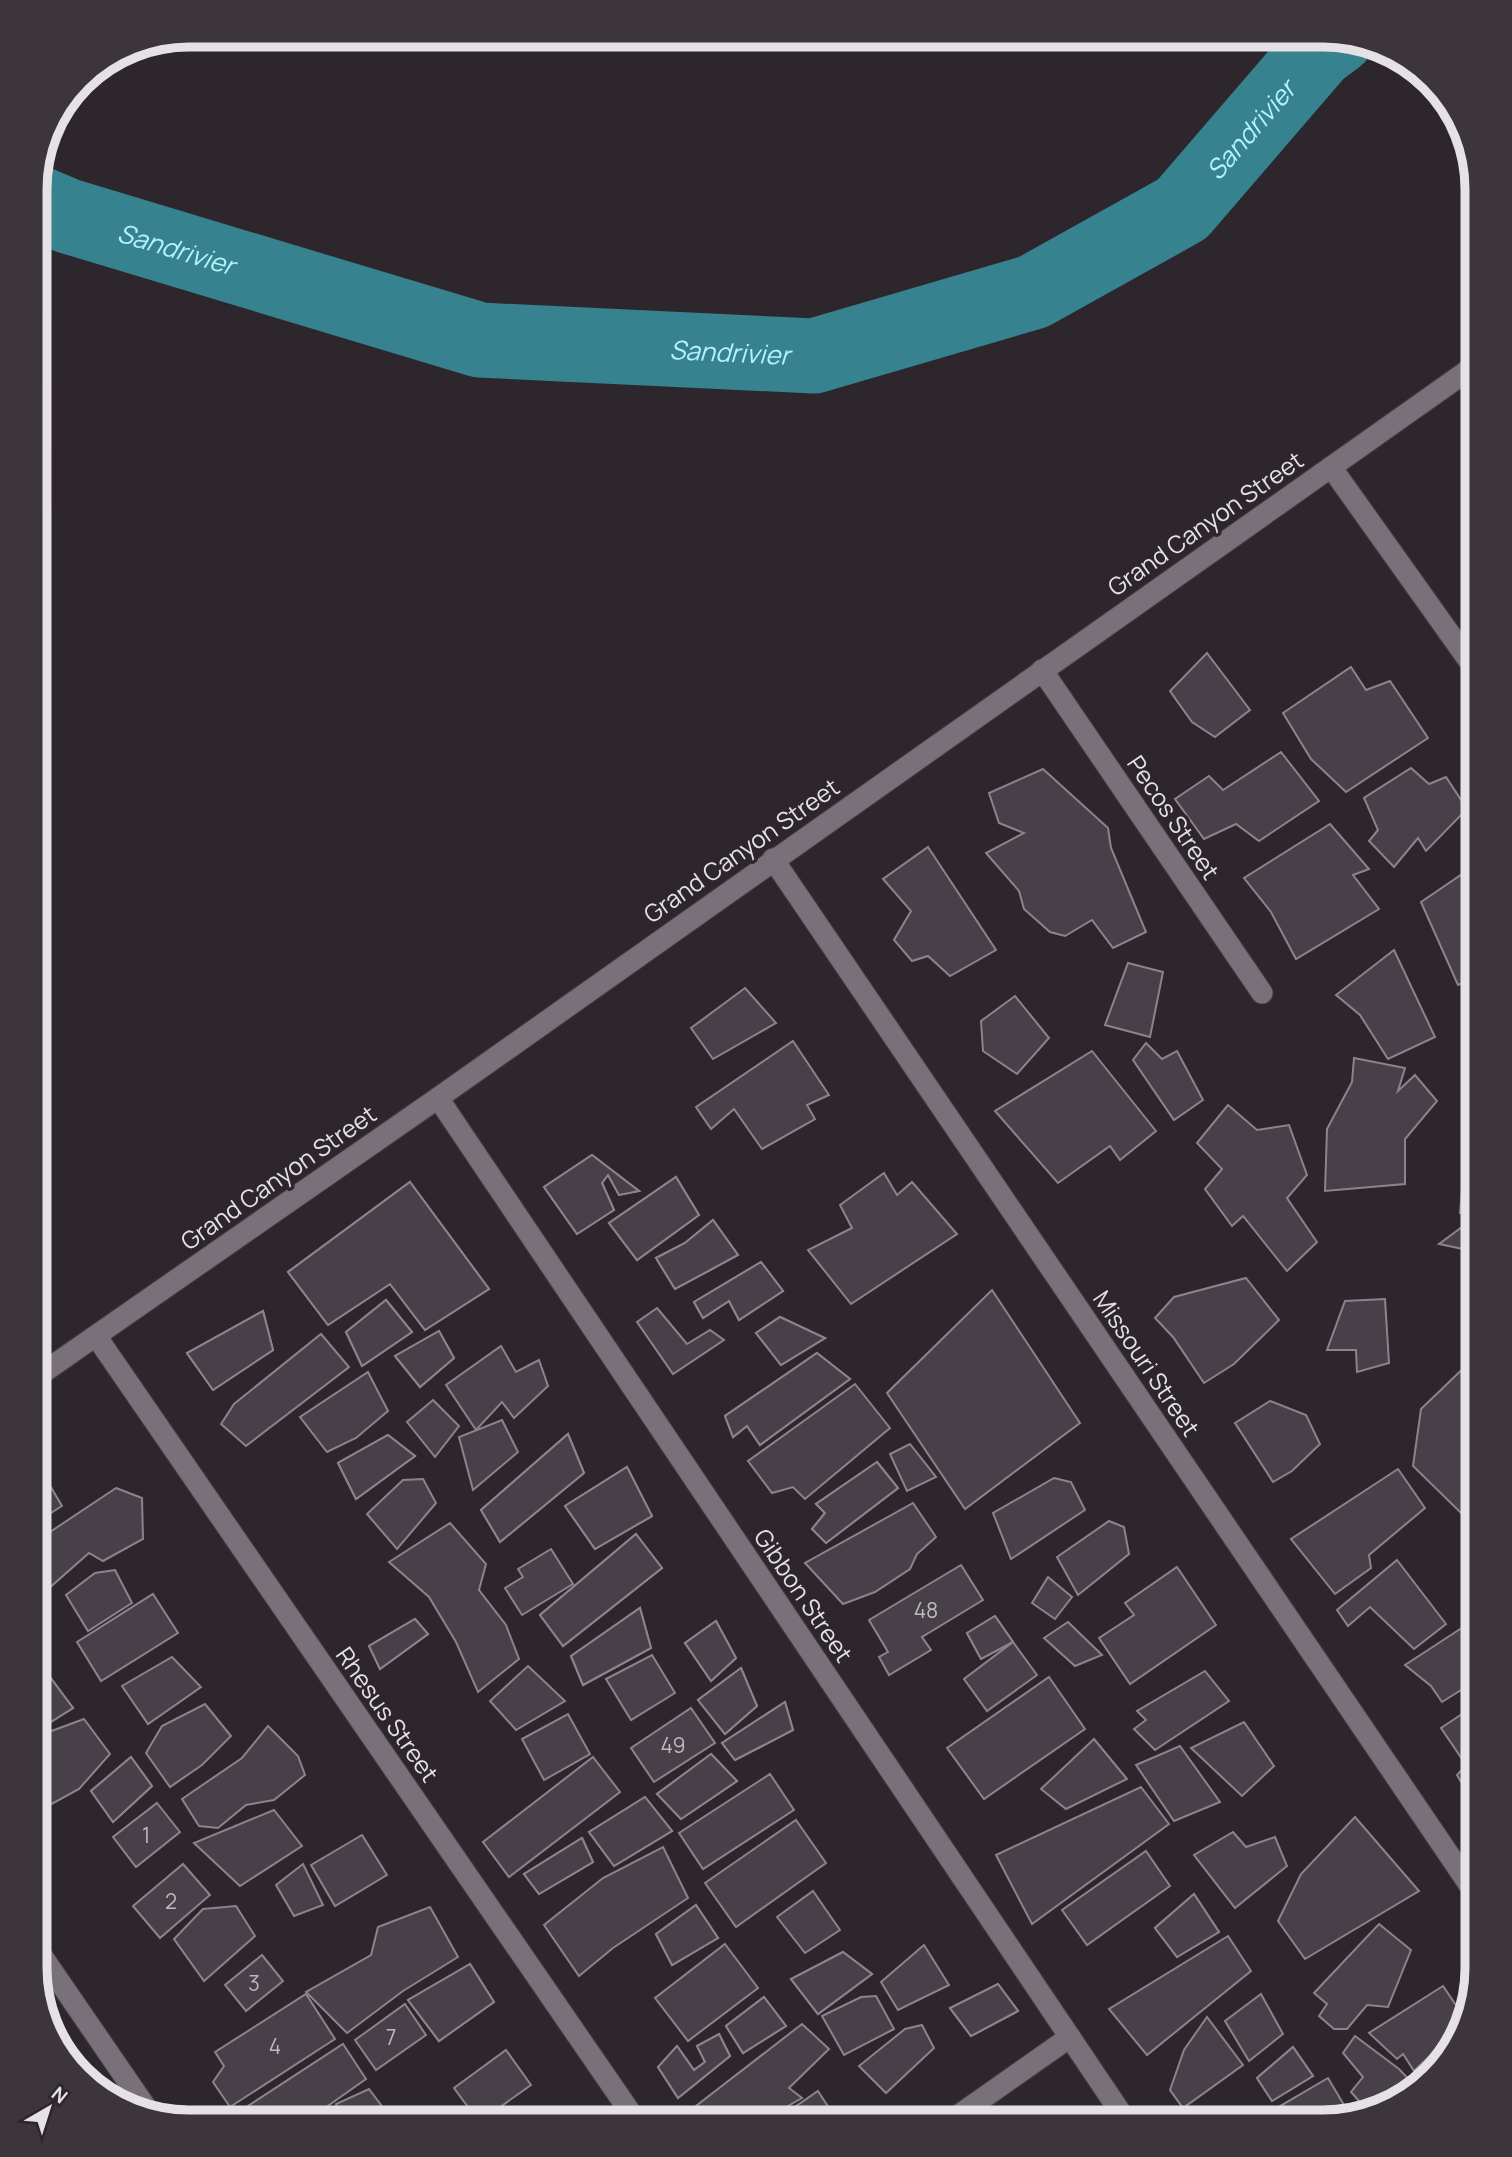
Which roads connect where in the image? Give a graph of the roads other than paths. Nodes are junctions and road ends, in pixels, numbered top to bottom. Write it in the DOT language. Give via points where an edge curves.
graph roads {
  1 [pos="1465,372"];
  2 [pos="1331,467"];
  3 [pos="1465,655"];
  4 [pos="1042,670"];
  5 [pos="773,859"];
  6 [pos="1262,993"];
  7 [pos="438,1098"];
  8 [pos="96,1336"];
  9 [pos="47,1370"];
  10 [pos="1465,1878"];
  11 [pos="47,1963"];
  12 [pos="1070,2037"];
  13 [pos="142,2102"];
  14 [pos="628,2109"];
  15 [pos="967,2110"];
  16 [pos="1120,2110"];
  1 -- 2 [label="street, Grand Canyon Street"];
  2 -- 3 [label="street"];
  2 -- 4 [label="street, Grand Canyon Street"];
  4 -- 5 [label="street, Grand Canyon Street"];
  4 -- 6 [label="street, Pecos Street"];
  5 -- 7 [label="street, Grand Canyon Street"];
  5 -- 10 [label="street, Missouri Street"];
  7 -- 8 [label="street, Grand Canyon Street"];
  7 -- 12 [label="street, Gibbon Street"];
  8 -- 9 [label="street, Grand Canyon Street"];
  8 -- 14 [label="street, Rhesus Street"];
  11 -- 13 [label="street"];
  12 -- 15 [label="street"];
  12 -- 16 [label="street, Gibbon Street"];
}
